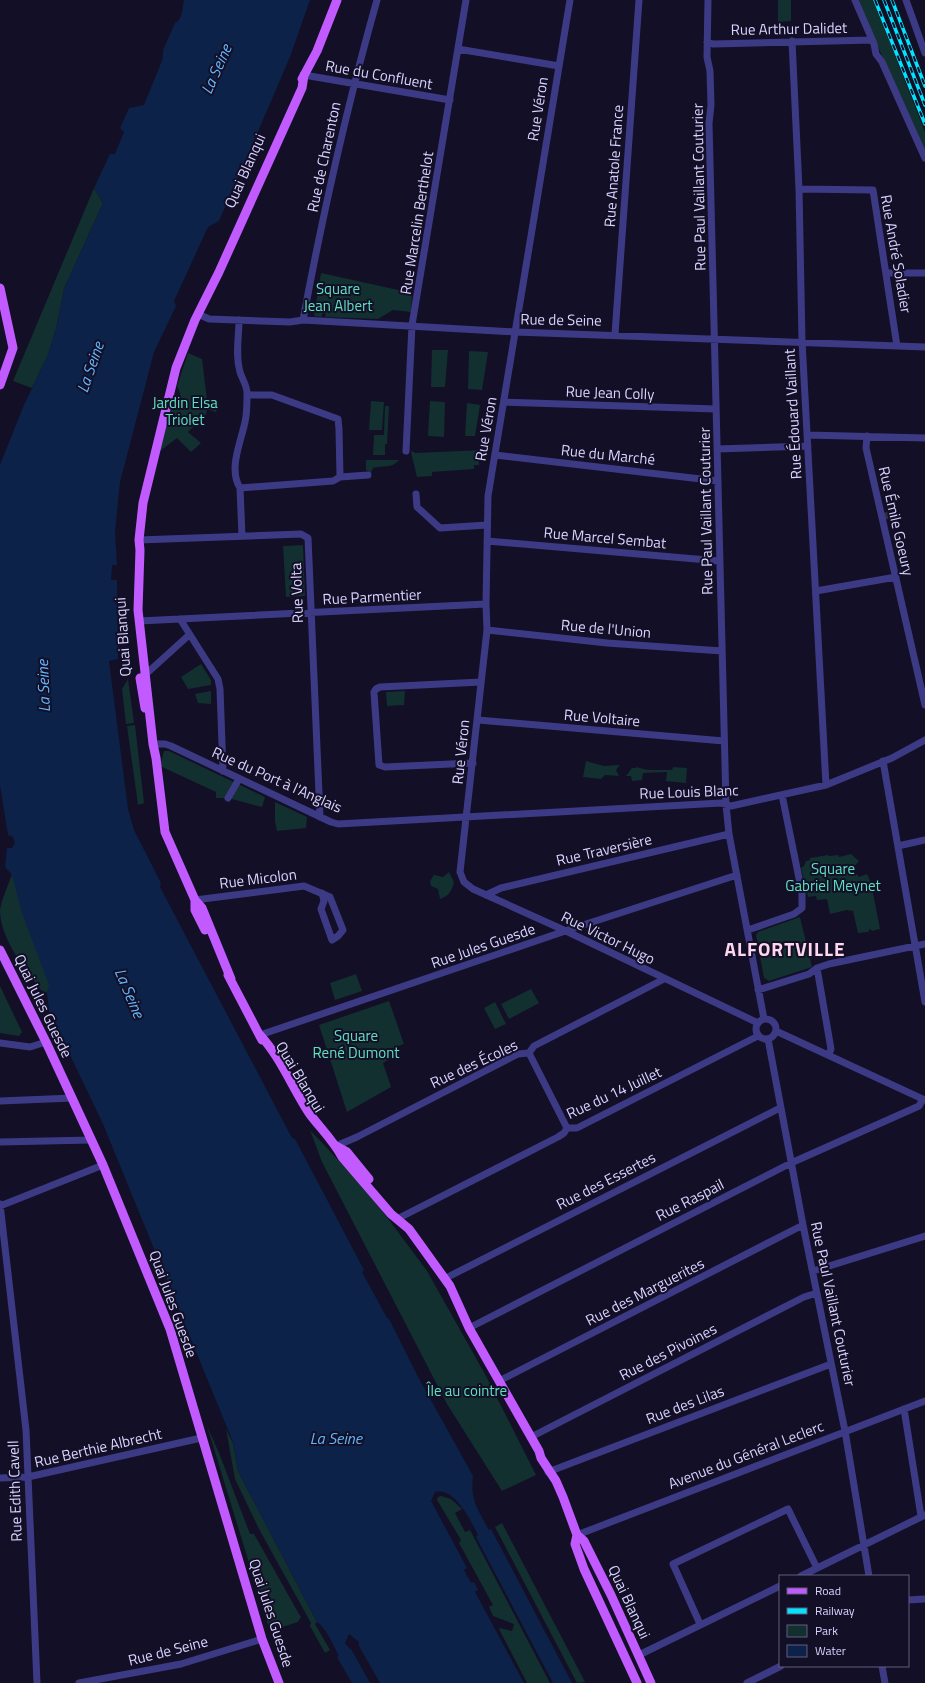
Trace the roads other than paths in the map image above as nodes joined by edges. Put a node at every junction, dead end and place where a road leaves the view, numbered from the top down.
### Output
1 (332, 0) edge
2 (337, 0) edge
3 (377, 0) edge
4 (466, 0) edge
5 (570, 0) edge
6 (640, 0) edge
7 (708, 0) edge
8 (855, 0) edge
9 (906, 0) edge
10 (871, 40) junction
11 (792, 41) junction
12 (707, 42) junction
13 (458, 49) junction
14 (925, 53) edge
15 (313, 56) junction
16 (559, 66) junction
17 (304, 75) junction
18 (353, 85) junction
19 (450, 100) junction
20 (925, 158) edge
21 (799, 189) junction
22 (886, 273) junction
23 (925, 273) edge
24 (0, 288) edge
25 (196, 317) junction
26 (239, 320) junction
27 (303, 320) junction
28 (412, 325) junction
29 (515, 332) junction
30 (615, 334) junction
31 (715, 339) junction
32 (802, 341) junction
33 (897, 346) junction
34 (925, 347) edge
35 (0, 386) edge
36 (248, 395) junction
37 (504, 402) junction
38 (716, 409) junction
39 (808, 435) junction
40 (867, 436) junction
41 (925, 438) edge
42 (808, 446) junction
43 (717, 449) junction
44 (406, 451) dead end
45 (495, 455) junction
46 (368, 475) dead end
47 (340, 477) junction
48 (718, 481) junction
49 (240, 488) junction
50 (416, 494) dead end
51 (487, 525) junction
52 (242, 536) junction
53 (139, 540) junction
54 (487, 541) junction
55 (720, 561) junction
56 (896, 577) junction
57 (816, 591) junction
58 (486, 604) junction
59 (312, 613) junction
60 (180, 619) junction
61 (139, 621) junction
62 (487, 630) junction
63 (189, 634) junction
64 (722, 651) junction
65 (146, 674) junction
66 (481, 682) junction
67 (925, 705) edge
68 (478, 720) junction
69 (152, 733) junction
70 (925, 740) edge
71 (724, 741) junction
72 (153, 744) junction
73 (883, 761) junction
74 (473, 763) junction
75 (223, 771) junction
76 (240, 779) junction
77 (826, 785) junction
78 (782, 795) junction
79 (228, 798) dead end
80 (726, 805) junction
81 (320, 817) junction
82 (466, 817) junction
83 (729, 834) junction
84 (925, 840) edge
85 (898, 846) junction
86 (460, 866) joint
87 (737, 875) junction
88 (322, 893) junction
89 (486, 895) junction
90 (195, 900) junction
91 (748, 930) junction
92 (566, 931) junction
93 (925, 944) edge
94 (915, 946) junction
95 (0, 950) edge
96 (817, 968) junction
97 (664, 978) junction
98 (758, 990) junction
99 (925, 1002) edge
100 (761, 1021) junction
101 (776, 1031) junction
102 (260, 1035) junction
103 (758, 1036) junction
104 (768, 1039) junction
105 (46, 1042) junction
106 (0, 1043) edge
107 (529, 1053) junction
108 (829, 1054) junction
109 (73, 1098) junction
110 (924, 1099) edge
111 (0, 1101) edge
112 (780, 1108) junction
113 (567, 1128) junction
114 (92, 1140) junction
115 (0, 1142) edge
116 (336, 1146) junction
117 (791, 1163) junction
118 (103, 1164) junction
119 (0, 1205) edge
120 (397, 1219) junction
121 (803, 1225) junction
122 (925, 1236) edge
123 (3, 1258) edge
124 (813, 1271) junction
125 (444, 1279) junction
126 (817, 1293) junction
127 (468, 1324) junction
128 (831, 1364) junction
129 (498, 1381) junction
130 (503, 1390) junction
131 (925, 1401) edge
132 (904, 1409) junction
133 (845, 1431) junction
134 (531, 1437) junction
135 (201, 1438) junction
136 (541, 1458) junction
137 (548, 1472) junction
138 (28, 1477) junction
139 (0, 1478) edge
140 (923, 1516) edge
141 (577, 1534) junction
142 (865, 1546) junction
143 (817, 1568) junction
144 (803, 1575) edge
145 (869, 1575) edge
146 (779, 1586) edge
147 (925, 1599) edge
148 (909, 1600) edge
149 (700, 1624) junction
150 (262, 1639) junction
151 (638, 1655) junction
152 (779, 1667) edge
153 (882, 1667) edge
154 (37, 1683) edge
155 (79, 1683) edge
156 (279, 1683) edge
157 (637, 1683) edge
158 (651, 1683) edge
159 (747, 1683) edge
160 (885, 1683) edge

1 - 15 main road, Quai Blanqui
2 - 15 main road, Quai Blanqui
3 - 18 street, Rue de Charenton
4 - 13 street, Rue Marcelin Berthelot
5 - 16 street, Rue Véron
6 - 30 street, Rue Anatole France
7 - 12 street, Rue Paul Vaillant Couturier
8 - 10 street
9 - 14 street
10 - 11 street, Rue Arthur Dalidet
10 - 20 street
11 - 12 street, Rue Arthur Dalidet
11 - 21 street, Rue Édouard Vaillant
12 - 31 street, Rue Paul Vaillant Couturier
13 - 16 street
13 - 19 street, Rue Marcelin Berthelot
15 - 17 main road, Quai Blanqui
16 - 29 street, Rue Véron
17 - 18 street, Rue du Confluent
17 - 25 main road, Quai Blanqui
18 - 19 street, Rue du Confluent
18 - 27 street, Rue de Charenton
19 - 28 street, Rue Marcelin Berthelot
21 - 22 street, Rue André Soladier
21 - 32 street, Rue Édouard Vaillant
22 - 23 street
22 - 33 street, Rue André Soladier
24 - 35 main road
25 - 26 street, Rue de Seine
25 - 53 main road, Quai Blanqui
26 - 27 street, Rue de Seine
26 - 36 street
27 - 28 street, Rue de Seine
28 - 29 street, Rue de Seine
28 - 44 street, Rue Marcelin Berthelot
29 - 30 street, Rue de Seine
29 - 37 street, Rue Véron
30 - 31 street, Rue de Seine
31 - 32 street, Rue de Seine
31 - 38 street, Rue Paul Vaillant Couturier
32 - 33 street, Rue de Seine
32 - 39 street, Rue Édouard Vaillant
33 - 34 street, Rue de Seine
36 - 47 street
36 - 49 street
37 - 38 street, Rue Jean Colly
37 - 45 street, Rue Véron
38 - 43 street, Rue Paul Vaillant Couturier
39 - 40 street
39 - 42 street, Rue Édouard Vaillant
40 - 41 street
40 - 56 street, Rue Émile Goeury
42 - 43 street
42 - 57 street, Rue Édouard Vaillant
43 - 48 street, Rue Paul Vaillant Couturier
45 - 48 street, Rue du Marché
45 - 51 street, Rue Véron
46 - 47 street
47 - 49 street
48 - 55 street, Rue Paul Vaillant Couturier
49 - 52 street
50 - 51 street
51 - 54 street, Rue Véron
52 - 53 street, Rue Volta
52 - 59 street, Rue Volta
53 - 61 main road, Quai Blanqui
53 - 69 main road, Quai Blanqui
54 - 55 street, Rue Marcel Sembat
54 - 58 street, Rue Véron
55 - 64 street, Rue Paul Vaillant Couturier
56 - 57 street
56 - 67 street, Rue Émile Goeury
57 - 77 street, Rue Édouard Vaillant
58 - 59 street, Rue Parmentier
58 - 62 street, Rue Véron
59 - 60 street, Rue Parmentier
59 - 81 street, Rue Volta
60 - 61 street, Rue Parmentier
60 - 63 street
61 - 65 main road, Quai Blanqui
62 - 64 street, Rue de l'Union
62 - 66 street, Rue Véron
63 - 65 street
63 - 75 street
64 - 71 street, Rue Paul Vaillant Couturier
65 - 69 main road, Quai Blanqui
66 - 68 street, Rue Véron
66 - 74 street
68 - 71 street, Rue Voltaire
68 - 74 street, Rue Véron
69 - 72 main road, Quai Blanqui
70 - 73 street, Rue Louis Blanc
71 - 80 street, Rue Paul Vaillant Couturier
72 - 75 street, Rue du Port à l'Anglais
72 - 90 main road, Quai Blanqui
73 - 77 street, Rue Louis Blanc
73 - 85 street
74 - 82 street, Rue Véron
75 - 76 street, Rue du Port à l'Anglais
76 - 79 street
76 - 81 street, Rue du Port à l'Anglais
77 - 78 street, Rue Louis Blanc
78 - 80 street, Rue Louis Blanc
78 - 91 street
80 - 82 street, Rue Louis Blanc
80 - 83 street, Rue Paul Vaillant Couturier
81 - 82 street, Rue du Port à l'Anglais
82 - 86 street, Rue Véron
83 - 87 street, Rue Paul Vaillant Couturier
83 - 89 street, Rue Traversière
84 - 85 street
85 - 94 street
86 - 89 street, Rue Victor Hugo
87 - 91 street, Rue Paul Vaillant Couturier
87 - 92 street, Rue Jules Guesde
88 - 88 street
88 - 90 street, Rue Micolon
89 - 92 street, Rue Victor Hugo
90 - 102 main road, Quai Blanqui
91 - 98 street, Rue Paul Vaillant Couturier
92 - 97 street, Rue Victor Hugo
92 - 102 street, Rue Jules Guesde
93 - 94 street
94 - 96 street
94 - 99 street
95 - 105 main road, Quai Jules Guesde
96 - 98 street
96 - 108 street
97 - 100 street, Rue Victor Hugo
97 - 107 street, Rue des Écoles
98 - 100 street, Rue Paul Vaillant Couturier
100 - 101 street
100 - 103 street
101 - 104 street
101 - 108 street
102 - 116 main road, Quai Blanqui
103 - 104 street
103 - 113 street, Rue du 14 Juillet
104 - 112 street, Rue Paul Vaillant Couturier
105 - 106 street
105 - 109 main road, Quai Jules Guesde
107 - 113 street
107 - 116 street, Rue des Écoles
108 - 110 street
109 - 111 street
109 - 114 main road, Quai Jules Guesde
110 - 117 street, Rue Raspail
112 - 117 street, Rue Paul Vaillant Couturier
112 - 125 street, Rue des Essertes
113 - 120 street, Rue du 14 Juillet
114 - 115 street
114 - 118 main road, Quai Jules Guesde
116 - 120 main road, Quai Blanqui
117 - 121 street, Rue Paul Vaillant Couturier
117 - 127 street, Rue Raspail
118 - 119 street
118 - 135 main road, Quai Jules Guesde
119 - 123 street, Rue Edith Cavell
120 - 125 main road, Quai Blanqui
121 - 124 street, Rue Paul Vaillant Couturier
121 - 129 street, Rue des Marguerites
122 - 124 street
123 - 138 street, Rue Edith Cavell
124 - 126 street, Rue Paul Vaillant Couturier
125 - 127 main road, Quai Blanqui
126 - 128 street, Rue Paul Vaillant Couturier
126 - 134 street, Rue des Pivoines
127 - 129 main road, Quai Blanqui
128 - 133 street, Rue Paul Vaillant Couturier
128 - 137 street, Rue des Lilas
129 - 130 main road, Quai Blanqui
130 - 134 main road, Quai Blanqui
130 - 136 main road, Quai Blanqui
131 - 132 street, Avenue du Général Leclerc
132 - 133 street, Avenue du Général Leclerc
132 - 140 street
133 - 141 street, Avenue du Général Leclerc
133 - 142 street, Rue Paul Vaillant Couturier
134 - 136 main road, Quai Blanqui
135 - 138 street, Rue Berthie Albrecht
135 - 150 main road, Quai Jules Guesde
136 - 137 main road, Quai Blanqui
137 - 141 main road, Quai Blanqui
138 - 139 street, Rue Berthie Albrecht
138 - 154 street, Rue Edith Cavell
140 - 142 street
141 - 151 main road, Quai Blanqui
141 - 157 main road, Quai Blanqui
142 - 143 street
142 - 145 street, Rue Paul Vaillant Couturier
143 - 144 street
143 - 149 street
146 - 149 street
147 - 148 street
149 - 151 street
150 - 155 street, Rue de Seine
150 - 156 main road, Quai Jules Guesde
151 - 158 main road, Quai Blanqui
152 - 159 street
153 - 160 street

